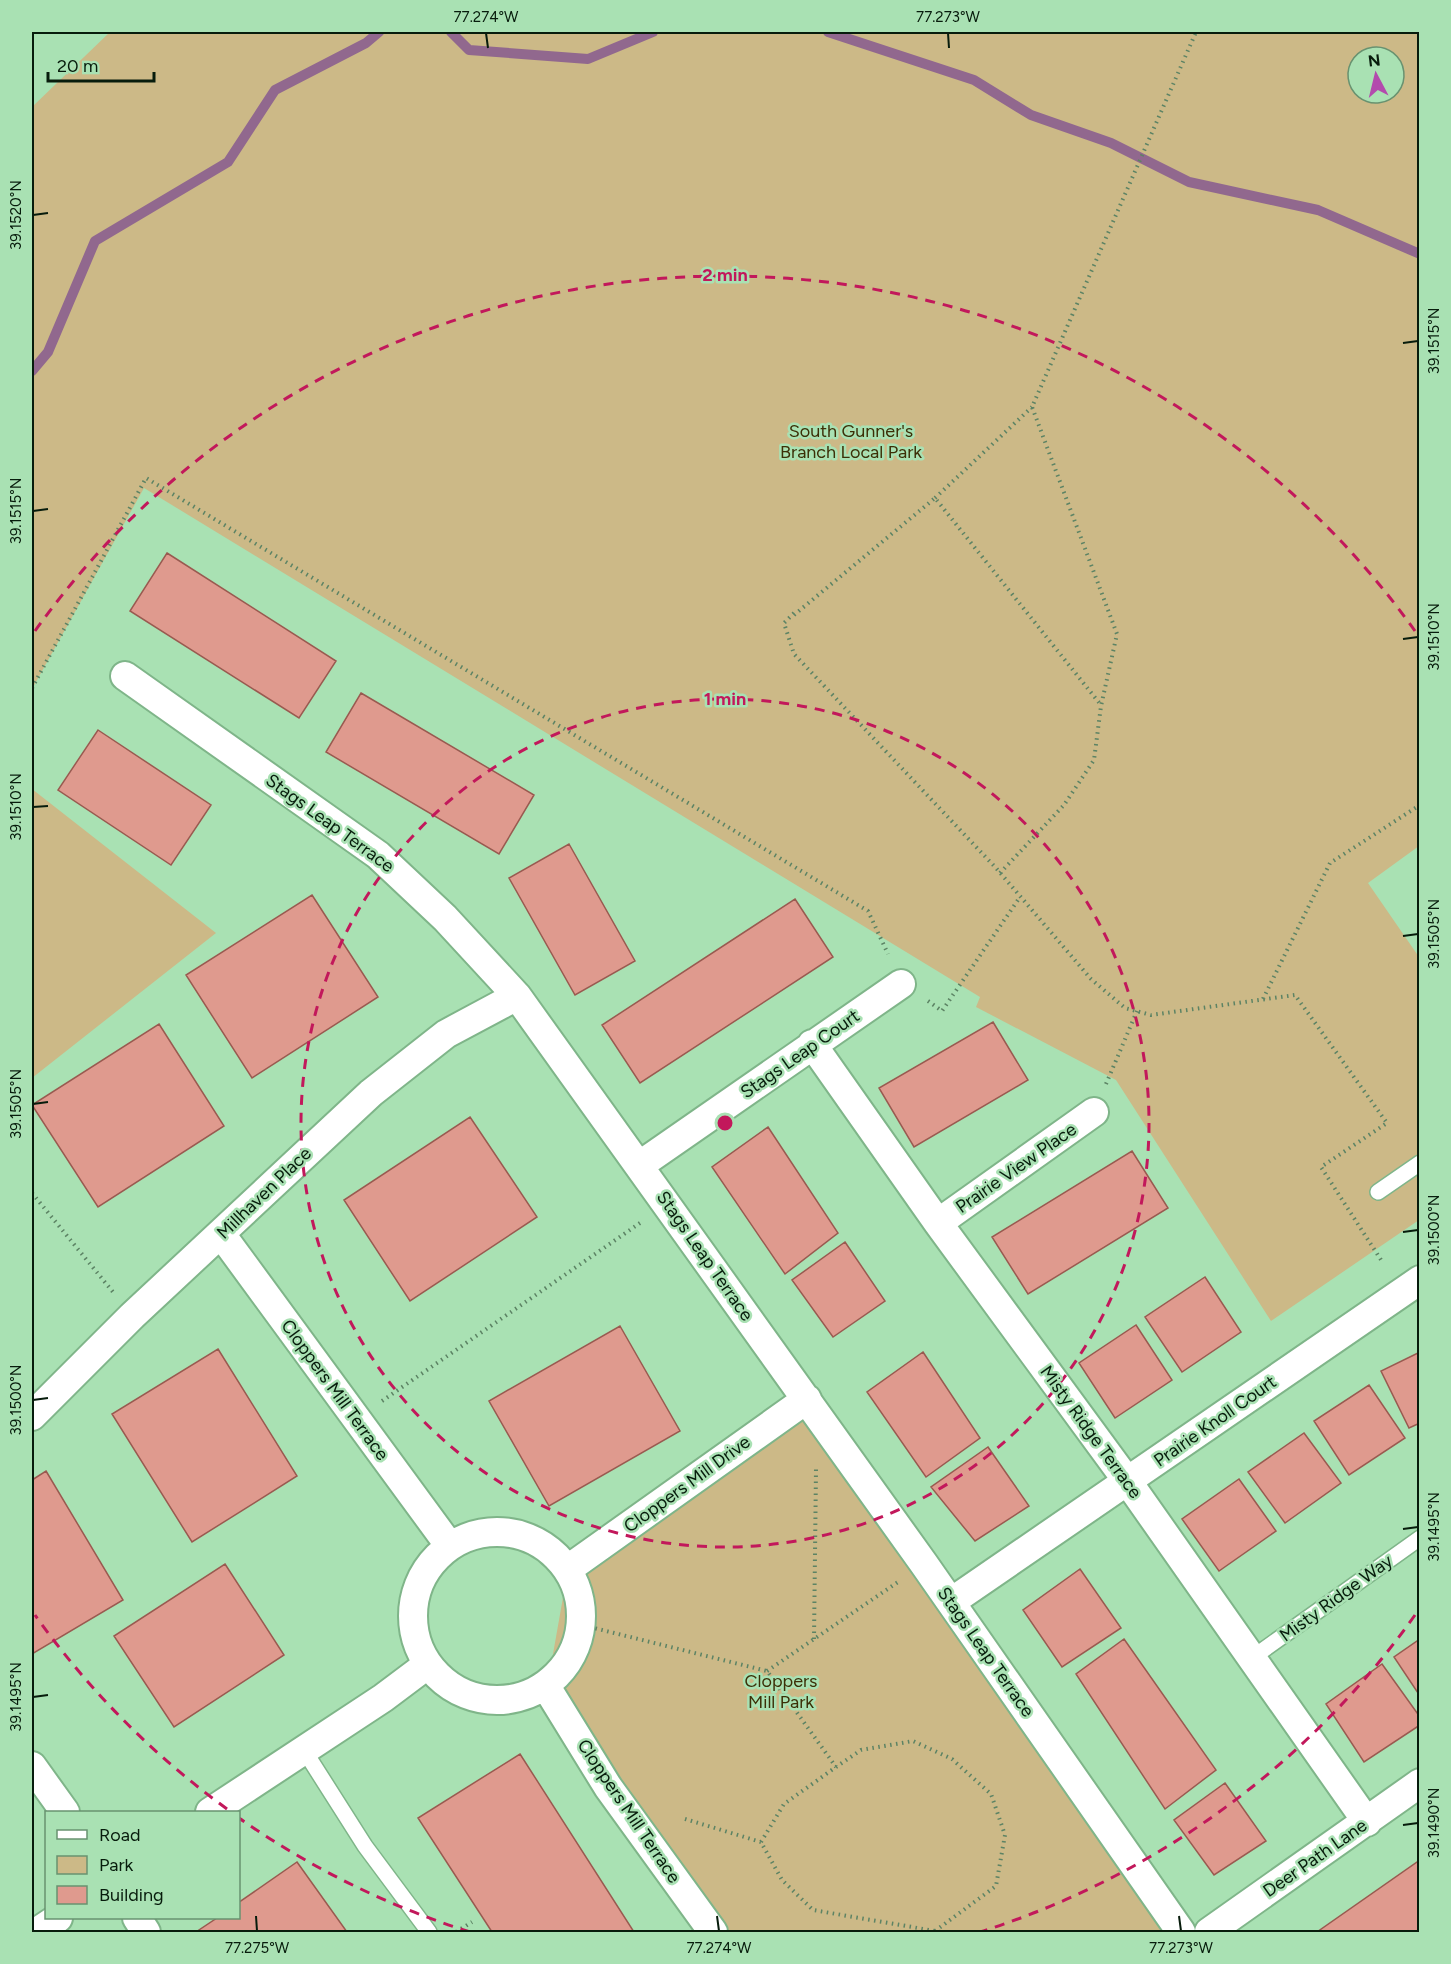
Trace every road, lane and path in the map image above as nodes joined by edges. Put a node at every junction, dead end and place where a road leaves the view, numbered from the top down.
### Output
1 (1196, 32) edge
2 (1032, 407) junction
3 (935, 498) junction
4 (794, 613) dead end
5 (784, 623) junction
6 (125, 676) dead end
7 (32, 688) edge
8 (1101, 706) junction
9 (1419, 805) edge
10 (1000, 873) junction
11 (1020, 897) junction
12 (901, 984) joint
13 (517, 996) junction
14 (1263, 1000) junction
15 (942, 1011) dead end
16 (1137, 1011) junction
17 (812, 1044) junction
18 (1094, 1112) joint
19 (1419, 1163) edge
20 (640, 1165) junction
21 (1377, 1192) dead end
22 (32, 1193) edge
23 (668, 1204) junction
24 (938, 1223) junction
25 (221, 1234) junction
26 (1383, 1263) dead end
27 (1419, 1280) edge
28 (132, 1316) junction
29 (811, 1406) junction
30 (32, 1416) edge
31 (356, 1419) junction
32 (1128, 1482) junction
33 (1419, 1538) edge
34 (449, 1545) junction
35 (924, 1564) junction
36 (568, 1569) junction
37 (951, 1602) junction
38 (578, 1624) junction
39 (814, 1639) junction
40 (1252, 1658) junction
41 (427, 1665) junction
42 (768, 1671) junction
43 (547, 1688) junction
44 (304, 1750) junction
45 (32, 1766) edge
46 (836, 1767) junction
47 (1419, 1784) edge
48 (64, 1811) edge
49 (212, 1811) edge
50 (685, 1820) dead end
51 (1367, 1822) junction
52 (761, 1842) junction
53 (55, 1919) edge
54 (138, 1919) edge
55 (472, 1922) dead end
56 (935, 1931) edge
57 (38, 1932) edge
58 (146, 1932) edge
59 (429, 1932) edge
60 (456, 1932) edge
61 (713, 1932) edge
62 (940, 1932) edge
63 (1181, 1932) edge
64 (1209, 1932) edge

1 - 2 path
2 - 3 path
2 - 8 path
3 - 5 path
3 - 8 path
4 - 5 path
5 - 10 path
6 - 13 street, Stags Leap Terrace
7 - 12 path
8 - 10 path
9 - 14 path
10 - 11 path
11 - 15 path
11 - 16 path
12 - 17 street, Stags Leap Court
13 - 20 street, Stags Leap Terrace
13 - 25 street, Millhaven Place
14 - 16 path
14 - 26 path
16 - 18 path
17 - 20 street, Stags Leap Court
17 - 24 street, Misty Ridge Terrace
18 - 24 street, Prairie View Place
19 - 21 lane
20 - 23 street, Stags Leap Terrace
22 - 28 path
23 - 29 street, Stags Leap Terrace
23 - 31 path
24 - 32 street, Misty Ridge Terrace
25 - 28 street, Millhaven Place
25 - 31 street, Cloppers Mill Terrace
27 - 32 street, Prairie Knoll Court
28 - 30 street, Millhaven Place
29 - 35 street, Stags Leap Terrace
29 - 36 street, Cloppers Mill Drive
29 - 39 path
31 - 34 street, Cloppers Mill Terrace
32 - 37 street, Prairie Knoll Court
32 - 40 street, Misty Ridge Terrace
33 - 40 lane, Misty Ridge Way
34 - 36 street
34 - 41 street
35 - 37 street, Stags Leap Terrace
35 - 39 path
36 - 38 street
37 - 63 street, Stags Leap Terrace
38 - 42 path
38 - 43 street
39 - 42 path
40 - 51 street, Misty Ridge Terrace
41 - 43 street
41 - 44 street
42 - 46 path
43 - 61 street, Cloppers Mill Terrace
44 - 49 street
44 - 59 lane
45 - 48 street
46 - 52 path
46 - 56 path
47 - 51 street, Deer Path Lane
50 - 52 path
51 - 64 street, Deer Path Lane
52 - 56 path
53 - 57 street
54 - 58 street
55 - 60 path
56 - 62 path

